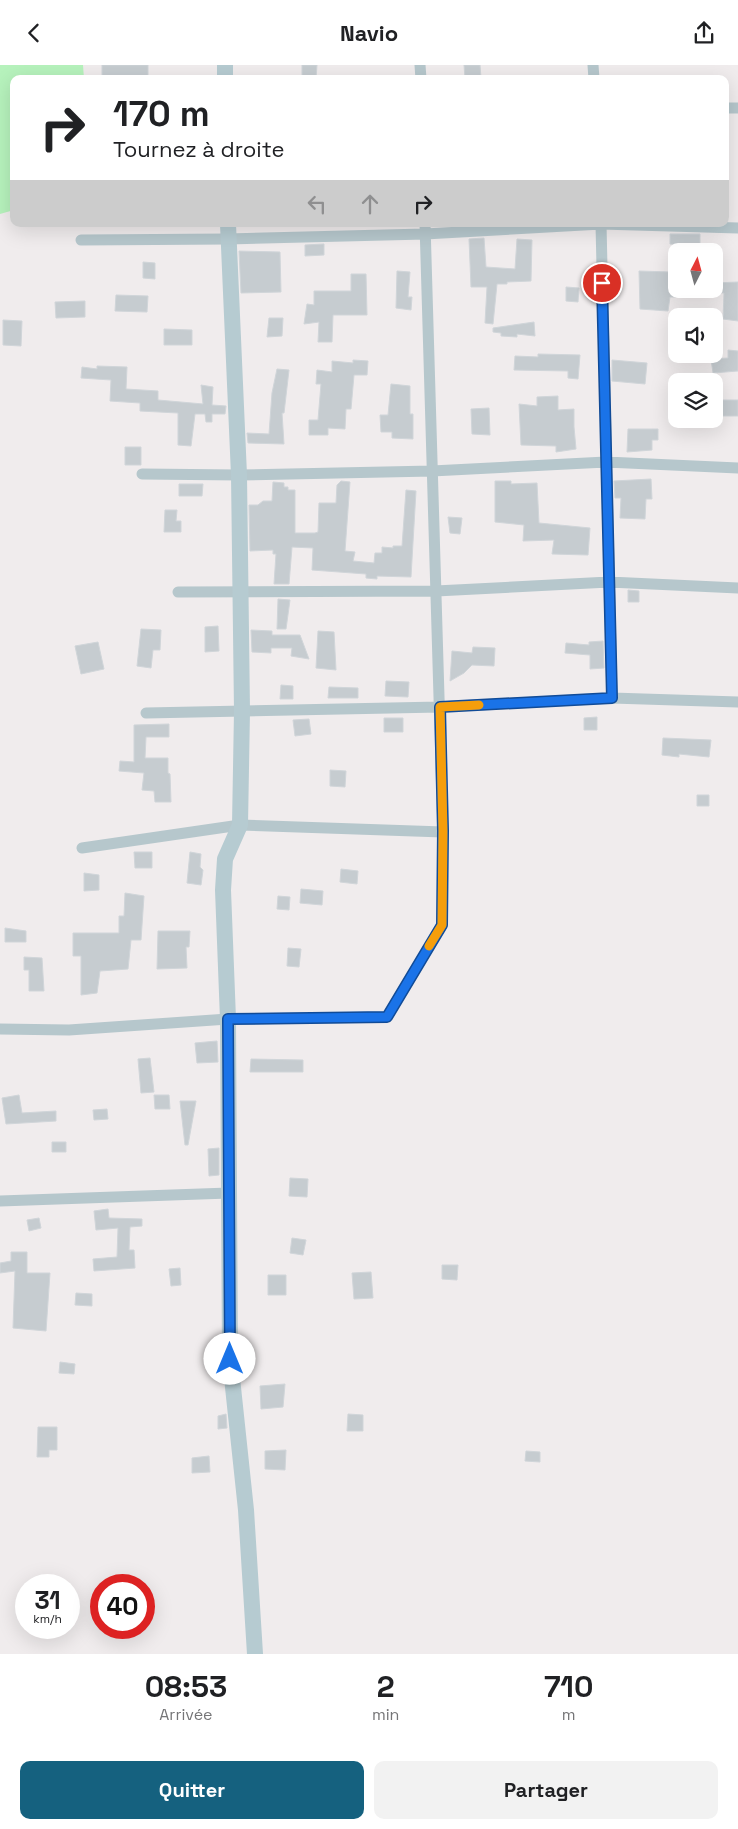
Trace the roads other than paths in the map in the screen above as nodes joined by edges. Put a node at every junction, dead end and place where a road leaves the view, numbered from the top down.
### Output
1 (495, 227) edge
2 (601, 227) edge
3 (704, 227) edge
4 (738, 228) edge
5 (425, 229) edge
6 (228, 231) edge
7 (81, 240) dead end
8 (606, 462) junction
9 (738, 468) edge
10 (432, 471) junction
11 (142, 474) dead end
12 (239, 475) junction
13 (609, 582) junction
14 (738, 589) edge
15 (436, 591) junction
16 (178, 593) dead end
17 (242, 593) junction
18 (612, 698) junction
19 (738, 702) edge
20 (440, 707) junction
21 (242, 711) junction
22 (146, 713) dead end
23 (240, 825) junction
24 (443, 831) junction
25 (82, 848) dead end
26 (228, 1019) junction
27 (0, 1029) edge
28 (229, 1193) junction
29 (0, 1201) edge
30 (255, 1654) edge

1 - 5 street
2 - 8 street
3 - 4 street
5 - 6 street
5 - 10 street
6 - 7 street
6 - 12 street
8 - 9 street
8 - 10 street
8 - 13 street
10 - 12 street
10 - 15 street
11 - 12 street
12 - 17 street
13 - 14 street
13 - 15 street
13 - 18 street
15 - 17 street
15 - 20 street
16 - 17 street
17 - 21 street
18 - 19 street
18 - 20 street
20 - 21 street
20 - 24 street
21 - 22 street
21 - 23 street
23 - 24 street
23 - 25 street
23 - 26 street
24 - 26 street
26 - 27 street
26 - 28 street
28 - 29 street
28 - 30 street

